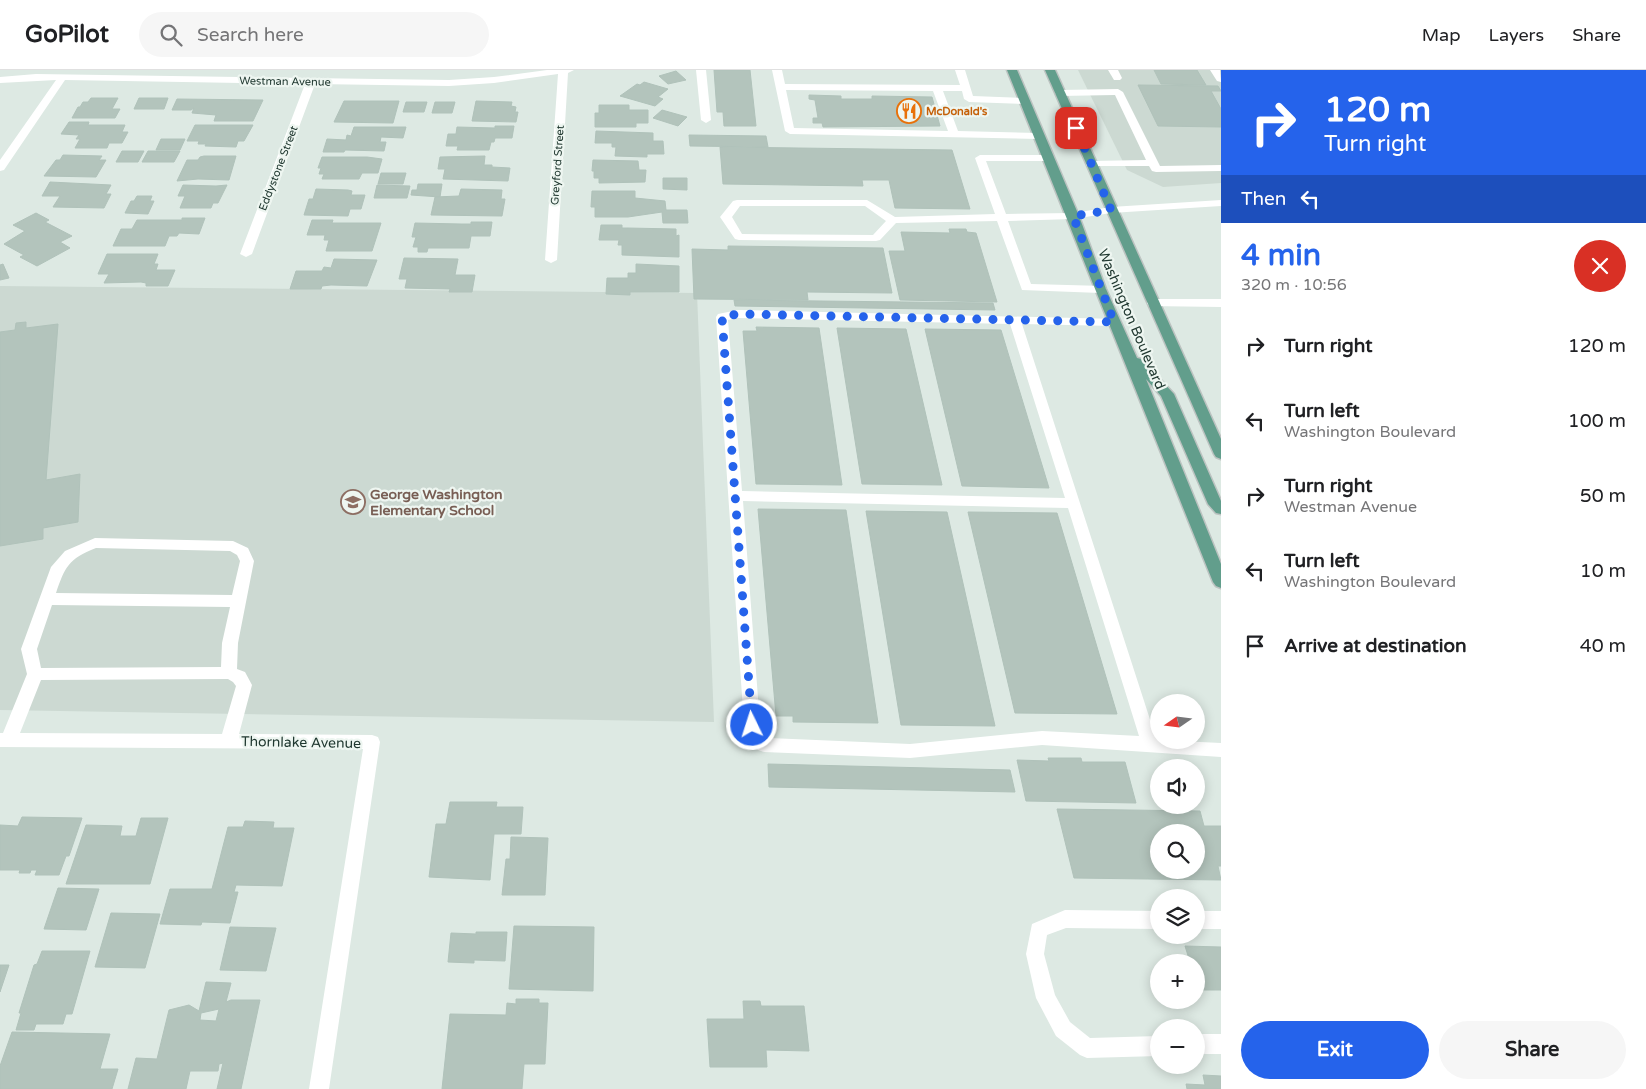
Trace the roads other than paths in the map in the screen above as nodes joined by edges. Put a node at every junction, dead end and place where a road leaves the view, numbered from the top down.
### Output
1 (701, 70) edge
2 (777, 70) edge
3 (960, 70) edge
4 (1012, 70) edge
5 (1050, 70) edge
6 (1215, 70) edge
7 (566, 71) edge
8 (62, 78) junction
9 (1220, 79) edge
10 (0, 80) edge
11 (311, 82) junction
12 (781, 87) junction
13 (937, 88) junction
14 (966, 88) junction
15 (1060, 93) junction
16 (1024, 101) junction
17 (706, 120) dead end
18 (954, 134) junction
19 (1038, 136) junction
20 (1047, 158) junction
21 (1153, 163) junction
22 (1091, 164) junction
23 (0, 168) edge
24 (1221, 168) edge
25 (1221, 203) edge
26 (1111, 210) junction
27 (1073, 216) junction
28 (1002, 219) junction
29 (893, 220) junction
30 (246, 254) dead end
31 (551, 260) dead end
32 (1100, 289) junction
33 (1153, 303) junction
34 (1221, 303) edge
35 (1015, 320) junction
36 (1114, 322) junction
37 (1130, 356) junction
38 (1221, 454) edge
39 (735, 496) junction
40 (1074, 503) junction
41 (1221, 509) edge
42 (1221, 582) edge
43 (47, 599) junction
44 (239, 601) junction
45 (229, 673) junction
46 (35, 674) junction
47 (5, 740) edge
48 (229, 741) junction
49 (1150, 744) joint
50 (1205, 749) edge
51 (1221, 750) edge
52 (1150, 920) edge
53 (1205, 920) edge
54 (1221, 920) edge
55 (1205, 1044) edge
56 (1221, 1044) edge
57 (1150, 1046) edge
58 (319, 1089) edge

1 - 17 street
2 - 12 street
3 - 14 street
4 - 16 main road, Washington Boulevard
5 - 15 main road, Washington Boulevard
6 - 9 street
7 - 11 street, Westman Avenue
7 - 31 street, Greyford Street
8 - 10 street, Westman Avenue
8 - 11 street, Westman Avenue
8 - 23 street
11 - 30 street, Eddystone Street
12 - 13 street
12 - 18 street
13 - 14 street
13 - 18 street
14 - 16 street
15 - 21 street
15 - 22 main road, Washington Boulevard
16 - 19 main road, Washington Boulevard
18 - 19 street
19 - 20 main road, Washington Boulevard
20 - 27 main road, Washington Boulevard
20 - 28 street
21 - 22 street
21 - 24 street
22 - 26 main road, Washington Boulevard
25 - 26 street
26 - 27 street
26 - 33 main road, Washington Boulevard
27 - 28 street
27 - 32 main road, Washington Boulevard
28 - 29 street
28 - 32 street
29 - 29 street
32 - 36 main road, Washington Boulevard
33 - 34 street
33 - 38 main road, Washington Boulevard
35 - 36 street
35 - 39 street
35 - 40 street
36 - 37 main road, Washington Boulevard
37 - 41 main road
37 - 42 main road, Washington Boulevard
39 - 40 street
39 - 49 street
40 - 49 street
43 - 44 street
43 - 44 street
43 - 46 street
44 - 45 street
45 - 46 street
45 - 48 street
46 - 47 street
47 - 48 street, Thornlake Avenue
48 - 58 street, Thornlake Avenue
50 - 51 street
52 - 57 street
53 - 54 street
55 - 56 street

